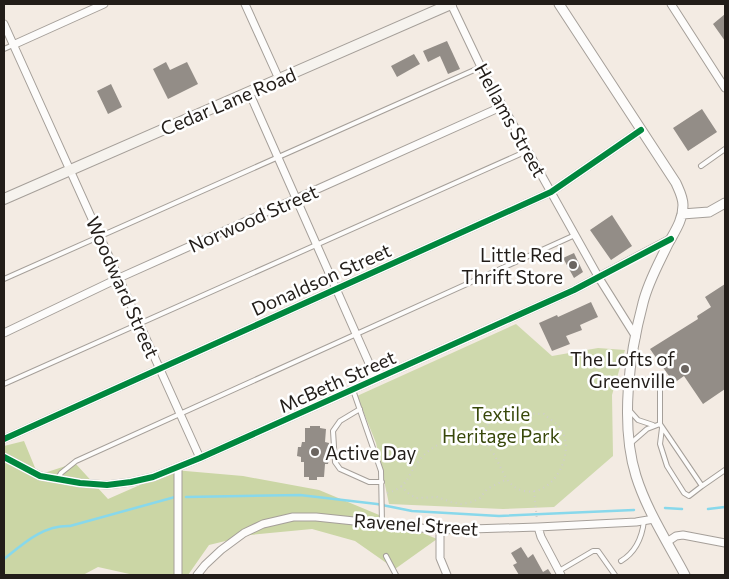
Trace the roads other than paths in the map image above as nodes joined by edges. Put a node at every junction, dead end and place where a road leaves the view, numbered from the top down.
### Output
1 (104, 4) edge
2 (245, 4) edge
3 (451, 4) edge
4 (558, 4) edge
5 (671, 4) edge
6 (4, 24) edge
7 (13, 45) junction
8 (4, 49) edge
9 (481, 67) junction
10 (279, 79) junction
11 (725, 88) edge
12 (249, 92) junction
13 (503, 106) junction
14 (641, 130) junction
15 (725, 149) edge
16 (528, 150) junction
17 (278, 157) junction
18 (701, 166) dead end
19 (70, 170) junction
20 (551, 192) junction
21 (4, 198) edge
22 (296, 198) junction
23 (725, 202) edge
24 (682, 214) junction
25 (575, 235) junction
26 (100, 236) junction
27 (671, 239) junction
28 (316, 244) junction
29 (4, 278) edge
30 (119, 278) junction
31 (599, 278) junction
32 (336, 288) junction
33 (139, 322) junction
34 (4, 333) edge
35 (356, 334) junction
36 (636, 337) junction
37 (159, 368) junction
38 (660, 378) dead end
39 (376, 379) junction
40 (4, 384) edge
41 (353, 390) junction
42 (628, 408) junction
43 (360, 409) junction
44 (180, 413) junction
45 (653, 425) junction
46 (661, 426) junction
47 (4, 438) edge
48 (629, 446) junction
49 (4, 457) edge
50 (200, 458) junction
51 (178, 468) junction
52 (725, 470) edge
53 (57, 480) junction
54 (382, 482) junction
55 (702, 486) junction
56 (654, 519) junction
57 (644, 521) junction
58 (382, 524) junction
59 (538, 527) junction
60 (440, 530) junction
61 (667, 542) junction
62 (725, 543) edge
63 (386, 556) dead end
64 (620, 561) dead end
65 (560, 573) edge
66 (178, 575) edge
67 (197, 575) edge
68 (396, 575) edge
69 (447, 575) edge
70 (614, 575) edge
71 (685, 575) edge

1 - 7 street
2 - 10 street
3 - 9 street, Hellams Street
3 - 10 main road, Cedar Lane Road
4 - 14 street
5 - 11 street
6 - 7 street, Woodward Street
7 - 8 lane
7 - 19 street, Woodward Street
9 - 13 street, Hellams Street
9 - 17 lane
10 - 12 main road, Cedar Lane Road
12 - 17 street
12 - 19 main road, Cedar Lane Road
13 - 16 street, Hellams Street
13 - 22 street, Norwood Street
14 - 20 street, Donaldson Street
14 - 24 street
15 - 18 lane
16 - 20 street, Hellams Street
16 - 28 lane
17 - 22 street
17 - 26 lane
19 - 21 main road, Cedar Lane Road
19 - 26 street, Woodward Street
20 - 25 street, Hellams Street
20 - 32 street, Donaldson Street
22 - 28 street
22 - 30 street, Norwood Street
23 - 24 street
24 - 27 street
25 - 31 street, Hellams Street
25 - 35 lane
26 - 29 lane
26 - 30 street, Woodward Street
27 - 31 street, McBeth Street
27 - 36 street
28 - 32 street
28 - 33 lane
30 - 33 street, Woodward Street
30 - 34 street, Norwood Street
31 - 36 street, Hellams Street
31 - 39 street, McBeth Street
32 - 35 street
32 - 37 street, Donaldson Street
33 - 37 street, Woodward Street
33 - 40 lane
35 - 39 street
35 - 44 lane
36 - 42 street
37 - 44 street, Woodward Street
37 - 47 street, Donaldson Street
38 - 46 lane
39 - 41 street, McBeth Street
41 - 43 lane
41 - 50 street, McBeth Street
42 - 45 lane
42 - 48 street
43 - 54 lane
43 - 54 lane
44 - 50 street, Woodward Street
44 - 53 lane
45 - 46 lane
45 - 48 lane
46 - 55 lane
46 - 55 lane
48 - 56 street
49 - 53 street, McBeth Street
50 - 51 street, McBeth Street
51 - 53 street, McBeth Street
51 - 66 street
52 - 55 lane
54 - 58 lane
56 - 57 street, Ravenel Street
56 - 61 street
57 - 59 street, Ravenel Street
57 - 64 lane
58 - 60 street, Ravenel Street
58 - 67 street, Ravenel Street
59 - 60 street, Ravenel Street
59 - 65 street
60 - 69 street
61 - 62 street
61 - 71 street
63 - 68 lane
65 - 70 lane

